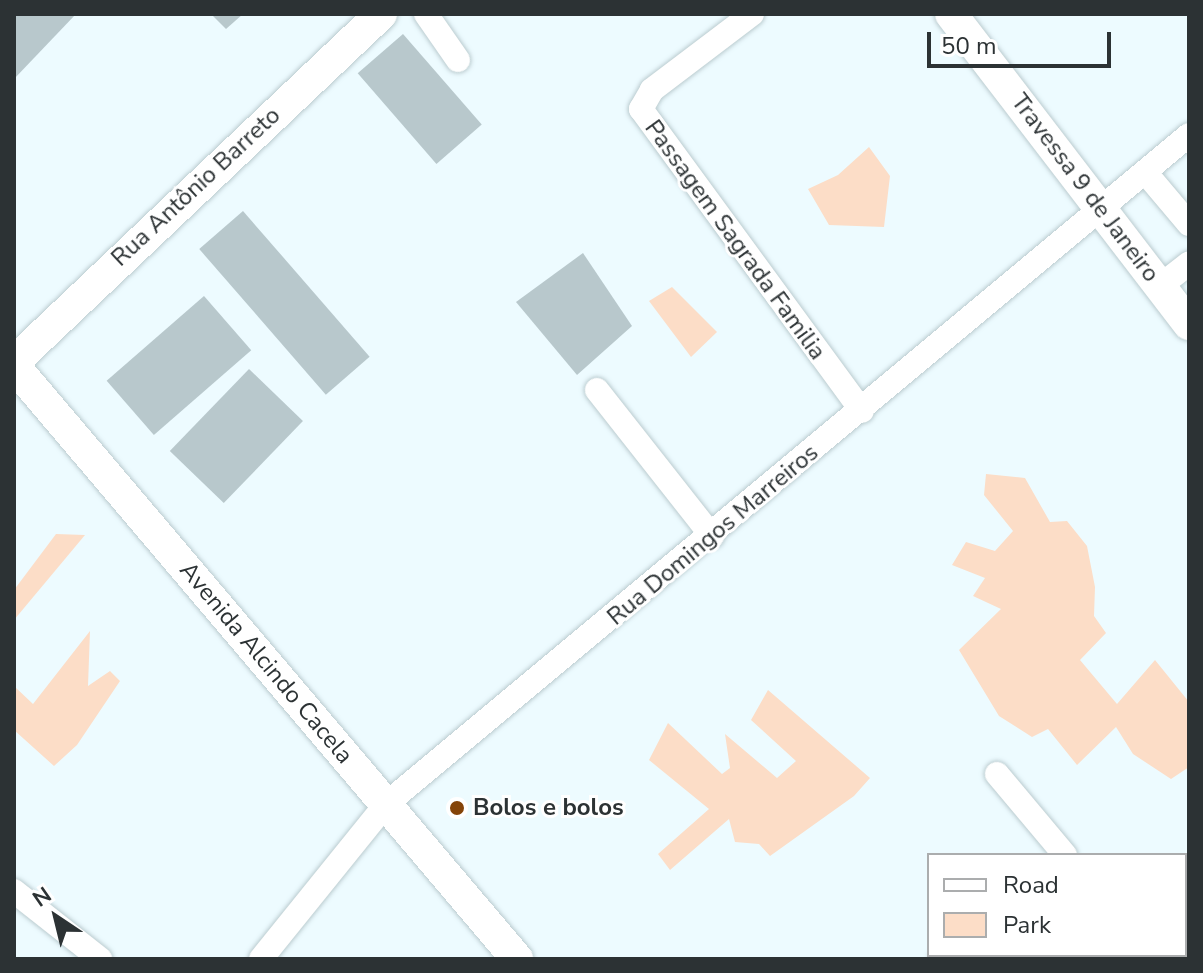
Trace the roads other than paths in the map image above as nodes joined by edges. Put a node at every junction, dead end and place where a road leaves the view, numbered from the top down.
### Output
1 (381, 14) edge
2 (426, 14) edge
3 (752, 14) edge
4 (951, 14) edge
5 (458, 60) dead end
6 (1189, 135) edge
7 (1145, 172) junction
8 (1101, 209) junction
9 (1189, 224) edge
10 (1189, 263) edge
11 (1160, 286) junction
12 (1189, 324) edge
13 (14, 364) edge
14 (597, 390) dead end
15 (862, 411) junction
16 (712, 536) junction
17 (997, 774) dead end
18 (386, 804) junction
19 (1063, 853) edge
20 (14, 891) edge
21 (100, 959) edge
22 (261, 959) edge
23 (517, 959) edge

1 - 13 main road, Rua Antônio Barreto
2 - 5 street
3 - 15 street, Passagem Sagrada Familia
4 - 8 main road, Travessa 9 de Janeiro
6 - 7 street, Rua Domingos Marreiros
7 - 8 street, Rua Domingos Marreiros
7 - 9 street
8 - 11 main road, Travessa 9 de Janeiro
8 - 15 street, Rua Domingos Marreiros
10 - 11 street
11 - 12 main road, Travessa 9 de Janeiro
13 - 18 main road, Avenida Alcindo Cacela
14 - 16 street
15 - 16 street, Rua Domingos Marreiros
16 - 18 street, Rua Domingos Marreiros
17 - 19 street
18 - 22 street, Rua Domingos Marreiros
18 - 23 main road, Avenida Alcindo Cacela
20 - 21 street

